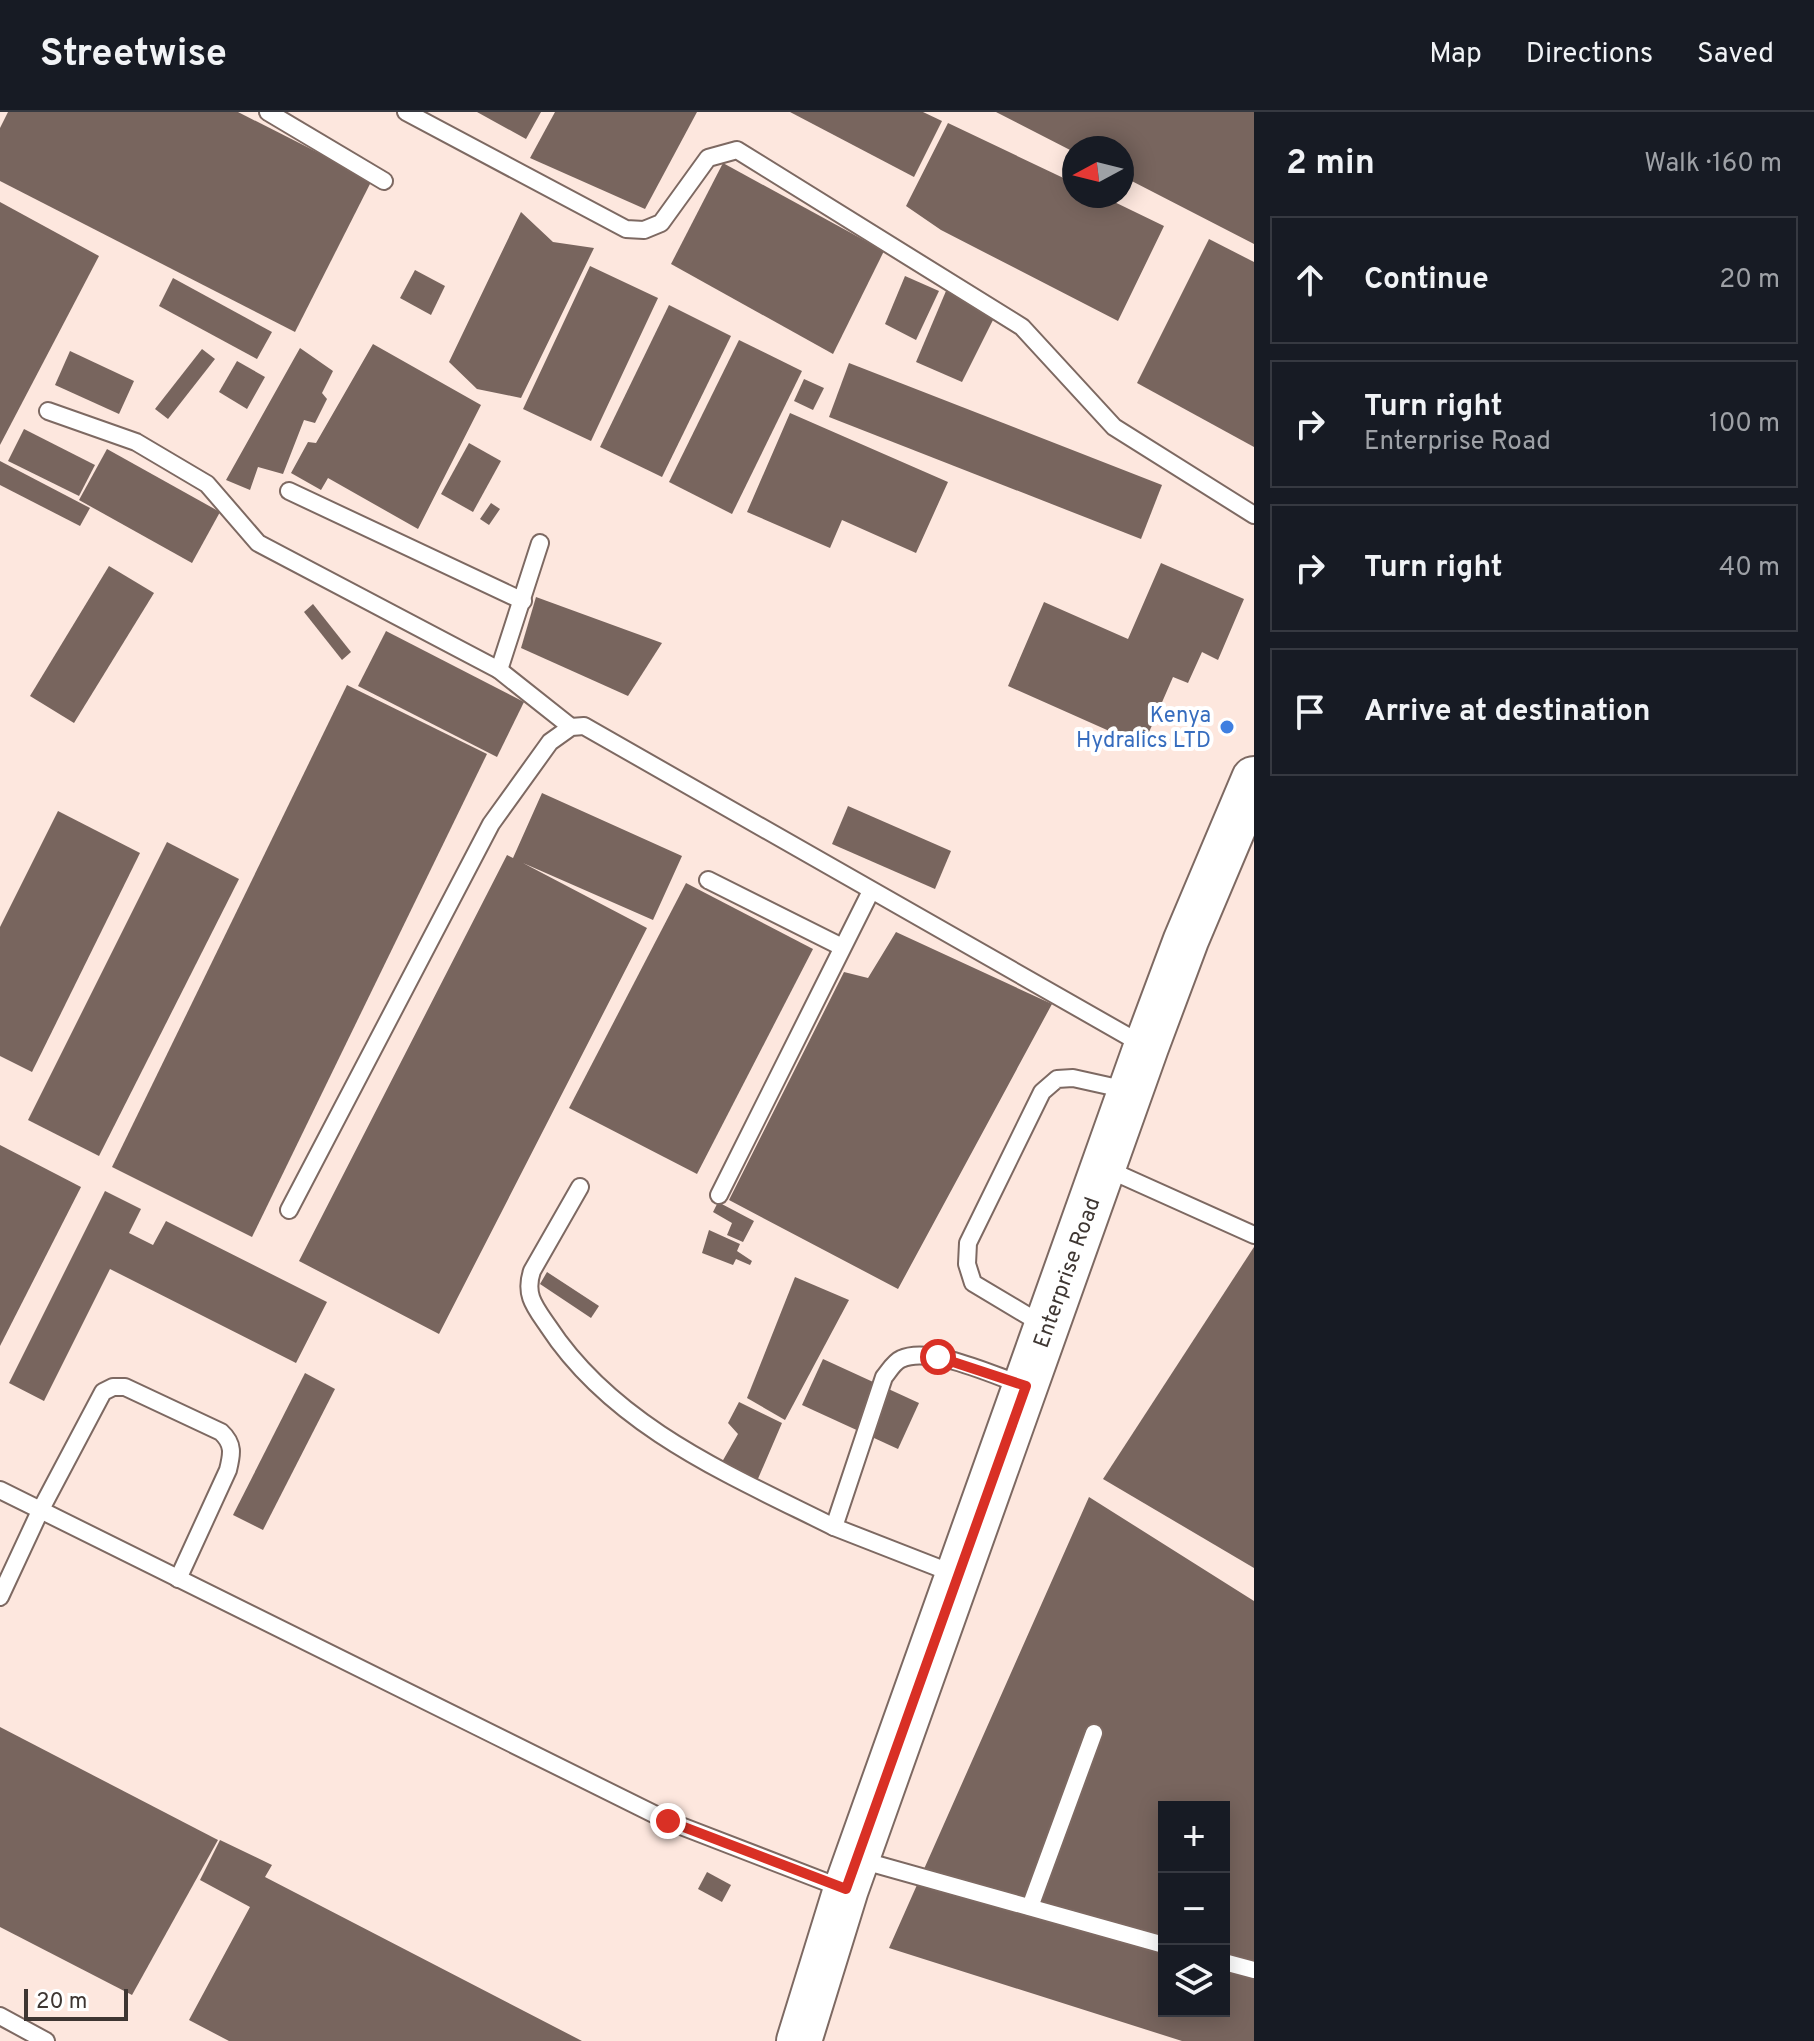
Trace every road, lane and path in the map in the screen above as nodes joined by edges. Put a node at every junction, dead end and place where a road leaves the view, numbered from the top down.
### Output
1 (268, 112) edge
2 (406, 112) edge
3 (384, 181) dead end
4 (48, 411) dead end
5 (289, 491) dead end
6 (1254, 515) edge
7 (540, 543) dead end
8 (523, 601) junction
9 (499, 670) junction
10 (571, 727) junction
11 (1254, 779) edge
12 (708, 880) dead end
13 (871, 891) junction
14 (842, 947) junction
15 (1146, 1047) junction
16 (1131, 1091) junction
17 (1103, 1167) junction
18 (580, 1187) dead end
19 (719, 1195) dead end
20 (289, 1210) dead end
21 (1254, 1235) edge
22 (1047, 1327) junction
23 (1026, 1386) junction
24 (0, 1490) edge
25 (40, 1511) junction
26 (834, 1527) junction
27 (958, 1576) junction
28 (178, 1579) junction
29 (0, 1597) edge
30 (1094, 1733) dead end
31 (851, 1874) junction
32 (1030, 1907) junction
33 (1158, 1943) edge
34 (1230, 1964) edge
35 (1254, 1970) edge
36 (0, 2016) edge
37 (46, 2041) edge
38 (799, 2041) edge

1 - 3 lane
2 - 6 lane
4 - 9 lane
5 - 8 lane
7 - 8 lane
8 - 9 lane
9 - 10 lane
10 - 13 lane
10 - 20 lane
11 - 15 main road, Enterprise Road
12 - 14 lane
13 - 14 lane
13 - 15 lane
14 - 19 lane
15 - 16 main road, Enterprise Road
16 - 17 main road, Enterprise Road
16 - 22 lane
17 - 21 lane
17 - 22 main road, Enterprise Road
18 - 26 lane
22 - 23 main road, Enterprise Road
23 - 26 lane
23 - 27 main road, Enterprise Road
24 - 25 lane
25 - 28 lane
25 - 28 lane
25 - 29 lane
26 - 27 lane
27 - 31 main road, Enterprise Road
28 - 31 lane
30 - 32 lane
31 - 32 lane
31 - 38 main road, Enterprise Road
32 - 33 lane
34 - 35 lane
36 - 37 lane

